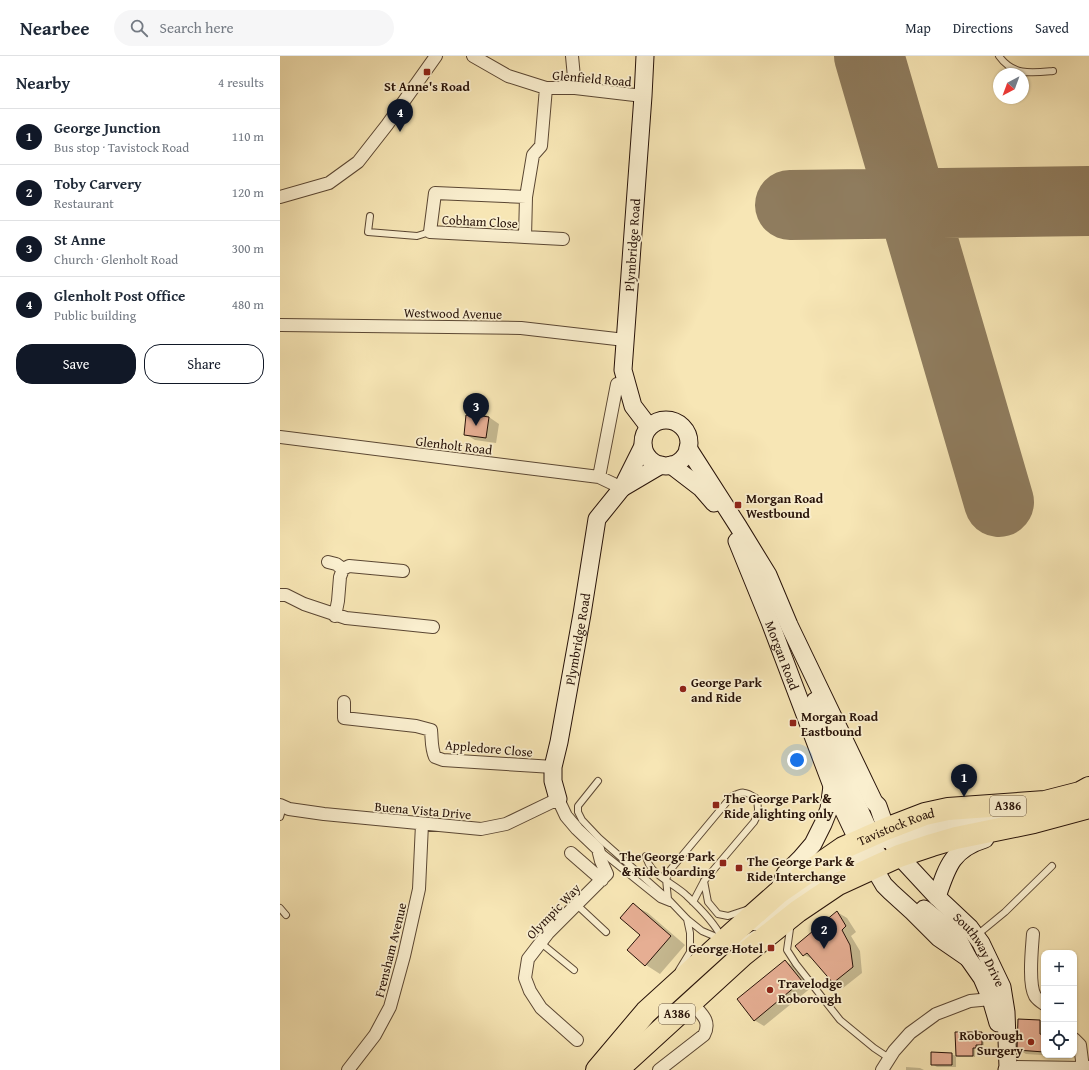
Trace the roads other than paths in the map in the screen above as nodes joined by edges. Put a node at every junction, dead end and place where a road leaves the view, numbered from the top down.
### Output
1 (436, 56) edge
2 (474, 56) edge
3 (572, 56) edge
4 (645, 56) edge
5 (999, 56) edge
6 (1053, 71) dead end
7 (546, 88) junction
8 (574, 88) junction
9 (643, 96) junction
10 (280, 197) edge
11 (526, 197) junction
12 (370, 216) dead end
13 (430, 232) junction
14 (525, 237) junction
15 (563, 239) dead end
16 (280, 325) edge
17 (626, 340) junction
18 (617, 384) dead end
19 (649, 427) junction
20 (280, 437) edge
21 (643, 446) junction
22 (688, 448) junction
23 (666, 465) junction
24 (599, 477) junction
25 (622, 488) junction
26 (328, 562) dead end
27 (343, 569) junction
28 (403, 571) dead end
29 (280, 595) edge
30 (334, 616) junction
31 (433, 627) dead end
32 (344, 702) dead end
33 (553, 767) junction
34 (598, 781) dead end
35 (832, 786) junction
36 (1089, 788) edge
37 (558, 799) junction
38 (1089, 807) edge
39 (281, 810) edge
40 (1034, 822) junction
41 (422, 824) junction
42 (876, 846) junction
43 (598, 849) junction
44 (571, 853) dead end
45 (646, 856) dead end
46 (1052, 866) dead end
47 (666, 879) junction
48 (602, 880) junction
49 (704, 881) junction
50 (772, 898) junction
51 (668, 899) junction
52 (693, 902) junction
53 (942, 902) junction
54 (577, 905) junction
55 (675, 906) junction
56 (280, 908) edge
57 (798, 911) junction
58 (286, 915) dead end
59 (687, 919) junction
60 (606, 932) dead end
61 (1033, 934) dead end
62 (976, 936) junction
63 (727, 940) junction
64 (541, 942) junction
65 (574, 970) dead end
66 (982, 978) junction
67 (679, 998) junction
68 (991, 999) junction
69 (970, 1001) junction
70 (1041, 1001) edge
71 (577, 1040) dead end
72 (1077, 1042) edge
73 (889, 1058) junction
74 (1008, 1068) edge
75 (1086, 1068) edge
76 (348, 1070) edge
77 (597, 1070) edge
78 (617, 1070) edge
79 (659, 1070) edge
80 (882, 1070) edge

1 - 10 street
2 - 7 street, Glenfield Road
3 - 8 street
4 - 9 main road, Plymbridge Road
5 - 6 lane
7 - 8 street, Glenfield Road
7 - 11 street, Cobham Close
8 - 9 street, Glenfield Road
9 - 17 main road, Plymbridge Road
11 - 13 street, Cobham Close
11 - 14 street, Cobham Close
12 - 13 lane
13 - 14 street, Cobham Close
14 - 15 street
16 - 17 street, Westwood Avenue
17 - 19 main road, Plymbridge Road
18 - 24 street
19 - 21 main road, Plymbridge Road
19 - 22 main road
20 - 24 street, Glenholt Road
21 - 23 main road
21 - 25 main road, Plymbridge Road
22 - 23 main road, Plymbridge Road
22 - 42 main road, Morgan Road
23 - 25 main road, Plymbridge Road
23 - 35 main road, Morgan Road
24 - 25 street, Glenholt Road
25 - 33 main road, Plymbridge Road
26 - 27 street
27 - 28 street
27 - 30 street
29 - 30 street
30 - 31 street
32 - 33 street, Appledore Close
33 - 37 main road, Plymbridge Road
34 - 51 lane
35 - 42 main road, Morgan Road
35 - 50 main road
36 - 42 highway, Tavistock Road / A386
37 - 41 street, Buena Vista Drive
37 - 43 street
38 - 40 highway, Tavistock Road / A386
39 - 41 street, Buena Vista Drive
40 - 42 highway, Tavistock Road / A386
40 - 53 main road
41 - 76 street, Frensham Avenue
42 - 50 highway, Tavistock Road / A386
42 - 53 main road, Southway Drive
42 - 57 highway, Tavistock Road / A386
42 - 63 main road
42 - 66 main road, Southway Drive
43 - 48 street
43 - 55 lane
44 - 48 street
45 - 47 lane
46 - 62 lane
47 - 49 lane
47 - 51 lane
47 - 52 lane
48 - 54 street, Olympic Way
49 - 50 lane
49 - 52 lane
50 - 63 highway, Tavistock Road / A386
51 - 55 lane
52 - 63 lane
53 - 62 main road, Southway Drive
53 - 68 street
54 - 60 lane
54 - 64 street, Olympic Way
55 - 59 lane
56 - 58 lane
57 - 63 lane
57 - 67 highway, Tavistock Road / A386
57 - 73 lane
59 - 63 lane
59 - 67 lane
61 - 70 street
62 - 74 main road, Southway Drive
63 - 67 highway, Tavistock Road / A386
64 - 65 lane
64 - 71 street, Olympic Way
66 - 68 main road, Southway Drive
66 - 69 street
67 - 77 highway, Tavistock Road / A386
67 - 78 highway, Tavistock Road / A386
67 - 79 street
68 - 69 street
68 - 74 main road, Southway Drive
69 - 73 street
72 - 75 street
73 - 80 street
74 - 75 street

